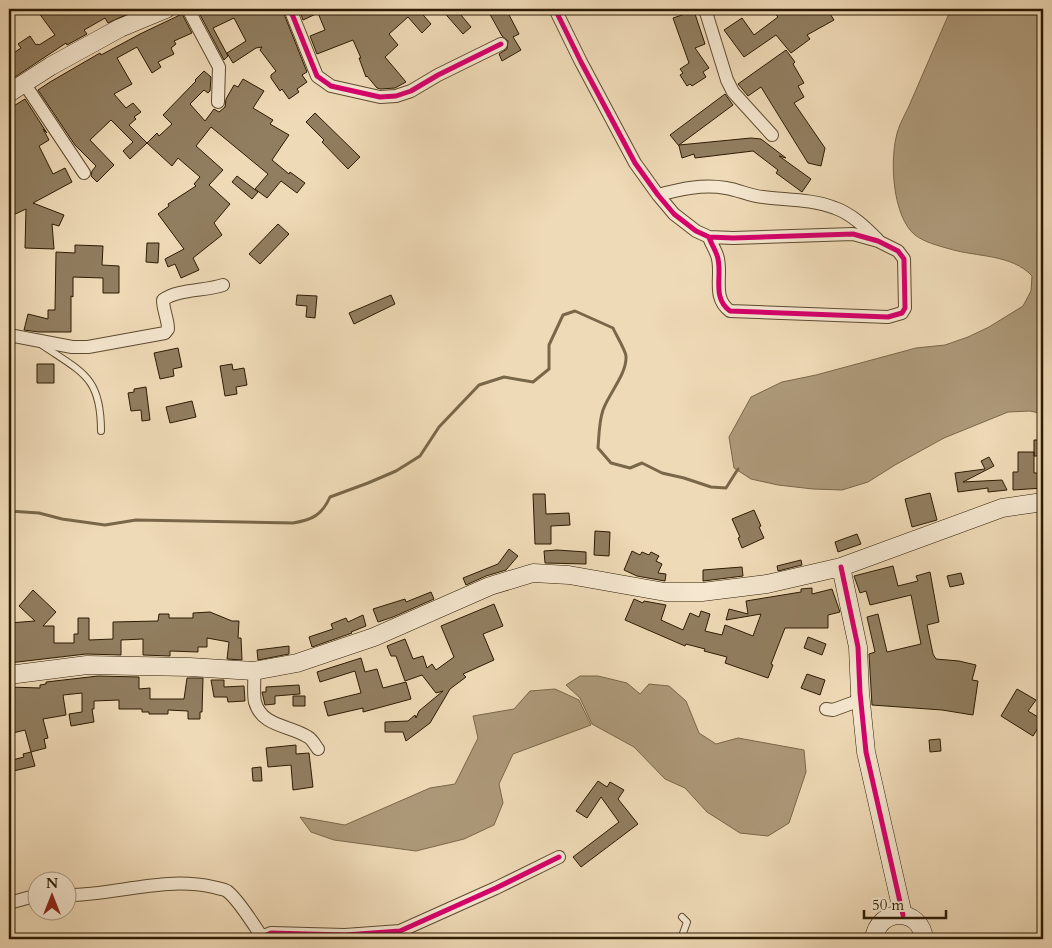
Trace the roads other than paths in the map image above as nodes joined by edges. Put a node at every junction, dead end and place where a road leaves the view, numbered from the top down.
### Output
1 (166, 9) edge
2 (188, 9) edge
3 (290, 9) edge
4 (555, 9) edge
5 (705, 9) edge
6 (501, 44) dead end
7 (24, 83) junction
8 (9, 94) edge
9 (218, 102) dead end
10 (772, 135) dead end
11 (84, 173) dead end
12 (658, 195) junction
13 (709, 237) junction
14 (878, 241) junction
15 (224, 285) dead end
16 (9, 334) edge
17 (37, 341) junction
18 (101, 432) dead end
19 (1043, 502) edge
20 (841, 567) junction
21 (254, 671) junction
22 (9, 675) edge
23 (860, 693) junction
24 (826, 709) dead end
25 (318, 749) dead end
26 (560, 857) dead end
27 (78, 895) edge
28 (28, 897) edge
29 (9, 902) edge
30 (903, 915) junction
31 (682, 917) dead end
32 (262, 938) edge
33 (681, 939) edge
34 (874, 939) edge
35 (924, 939) edge

1 - 7 main road
2 - 9 street
3 - 6 street
4 - 12 street
5 - 10 street
7 - 8 main road
7 - 11 street
12 - 13 street
12 - 14 street
13 - 14 street
13 - 14 street
15 - 17 street
16 - 17 street
17 - 18 lane
19 - 20 main road
20 - 21 main road
20 - 23 main road
21 - 22 main road
21 - 25 street
23 - 24 street
23 - 30 main road
26 - 32 street
27 - 32 street
28 - 29 street
30 - 34 main road
30 - 35 main road
31 - 33 lane

